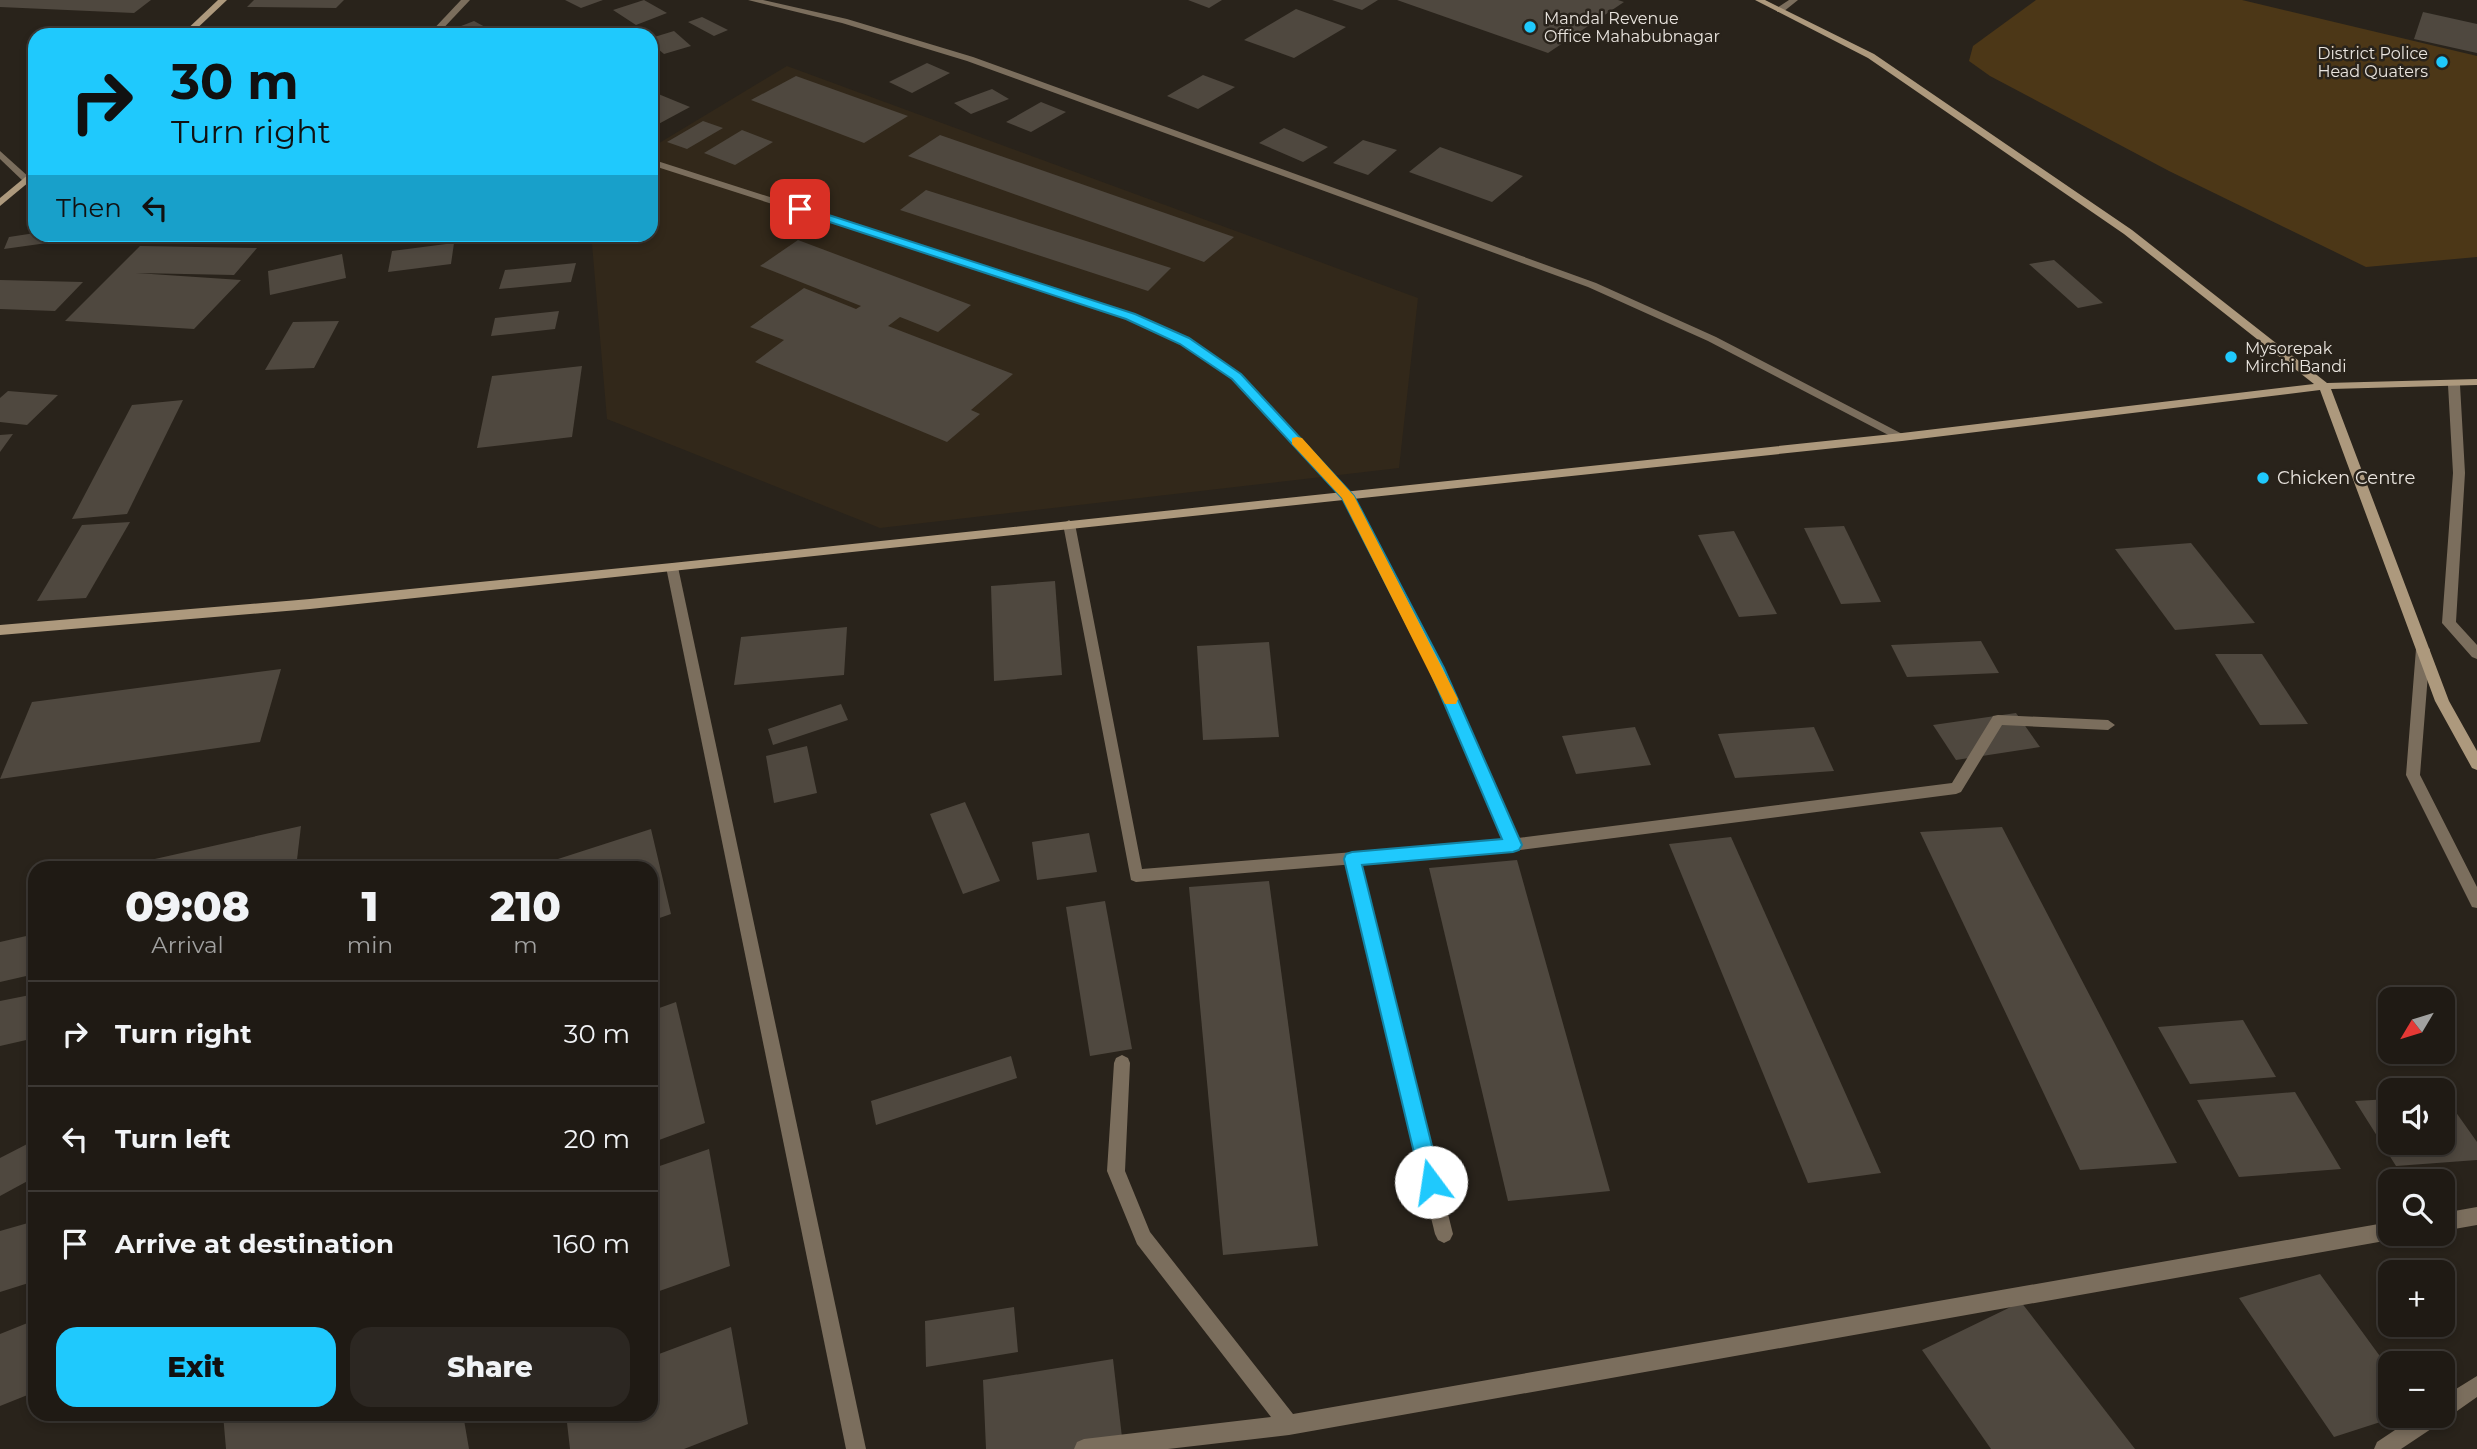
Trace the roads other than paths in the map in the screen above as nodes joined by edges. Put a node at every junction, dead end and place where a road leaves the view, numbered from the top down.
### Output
1 (223, 0) edge
2 (466, 0) edge
3 (752, 0) edge
4 (1759, 0) edge
5 (1794, 0) edge
6 (1780, 10) junction
7 (193, 28) edge
8 (439, 28) edge
9 (0, 153) edge
10 (658, 164) edge
11 (27, 180) joint
12 (0, 203) edge
13 (2477, 382) edge
14 (2454, 385) junction
15 (2324, 386) junction
16 (1902, 438) junction
17 (1348, 496) junction
18 (1069, 524) junction
19 (672, 567) junction
20 (0, 630) edge
21 (2423, 649) junction
22 (2477, 654) edge
23 (2108, 725) dead end
24 (2477, 764) edge
25 (1513, 845) junction
26 (1352, 859) junction
27 (2477, 902) edge
28 (1122, 1063) dead end
29 (2477, 1216) edge
30 (2455, 1220) edge
31 (2378, 1233) edge
32 (1444, 1234) dead end
33 (2477, 1386) edge
34 (2455, 1401) edge
35 (1289, 1425) junction
36 (2416, 1428) edge
37 (856, 1449) edge
38 (1084, 1449) edge
39 (2385, 1449) edge

1 - 7 main road
2 - 8 street
3 - 16 street
4 - 6 main road
5 - 6 street
6 - 15 main road
9 - 11 street
10 - 17 street
11 - 12 main road
13 - 14 main road
14 - 15 main road
14 - 22 street
15 - 16 main road
15 - 21 main road
16 - 17 main road
17 - 18 main road
17 - 25 street
18 - 19 main road
18 - 26 street
19 - 20 main road
19 - 37 street
21 - 24 main road
21 - 27 street
23 - 25 street
25 - 26 street
26 - 32 street
28 - 35 street
29 - 30 street
31 - 35 street
33 - 34 street
35 - 38 street
36 - 39 street

